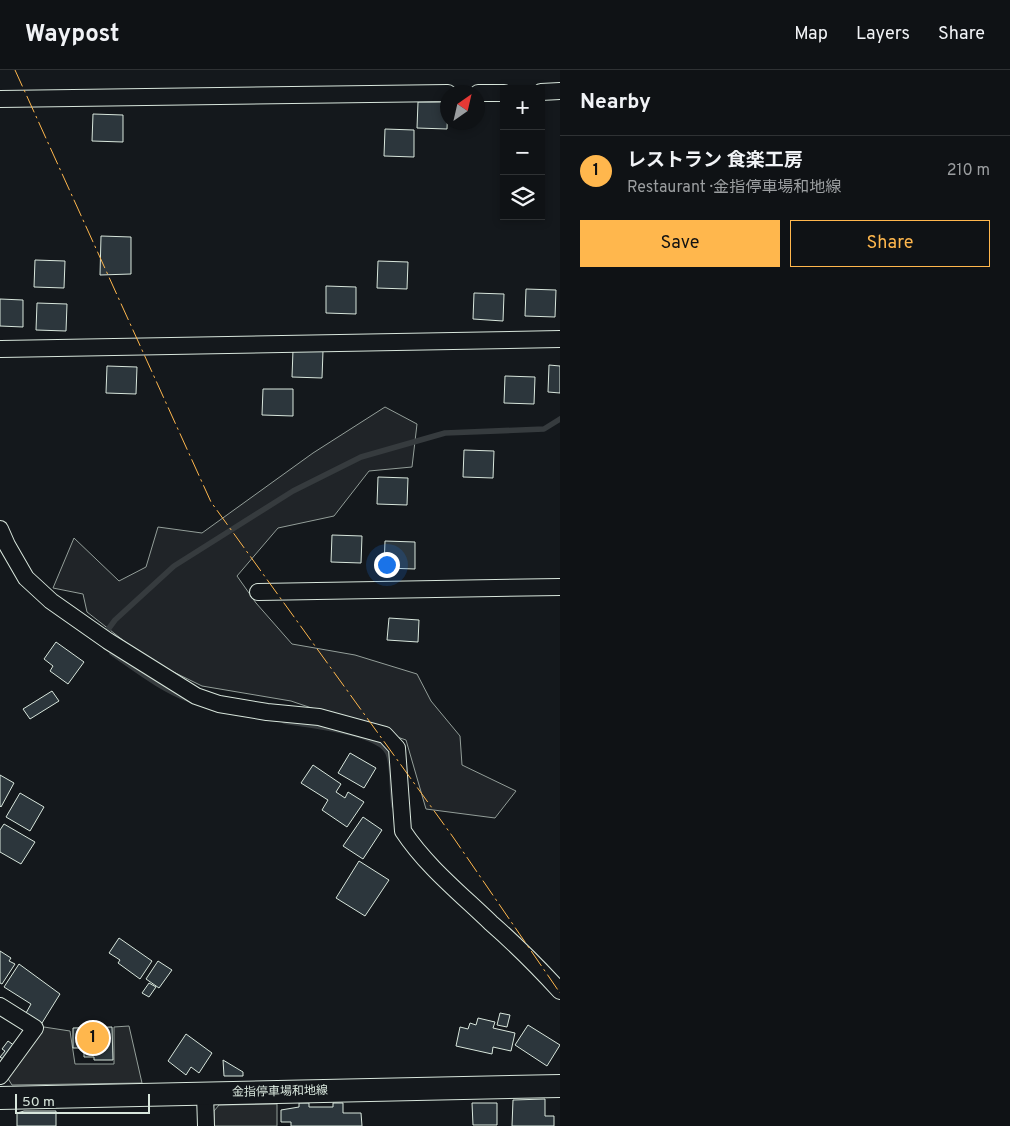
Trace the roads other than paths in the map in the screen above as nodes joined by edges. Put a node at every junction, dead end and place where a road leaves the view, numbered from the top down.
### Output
1 (545, 92) edge
2 (560, 92) edge
3 (485, 93) edge
4 (500, 93) edge
5 (440, 94) edge
6 (0, 99) edge
7 (560, 339) edge
8 (1, 349) dead end
9 (0, 529) edge
10 (560, 586) edge
11 (258, 592) dead end
12 (560, 990) edge
13 (0, 1006) edge
14 (0, 1076) edge
15 (560, 1086) edge
16 (205, 1094) junction
17 (0, 1098) edge
18 (206, 1126) edge

1 - 2 street
3 - 4 street
5 - 6 street
7 - 8 street
9 - 12 street
10 - 11 street
13 - 14 street
15 - 16 main road, 金指停車場和地線
16 - 17 main road, 金指停車場和地線
16 - 18 street

